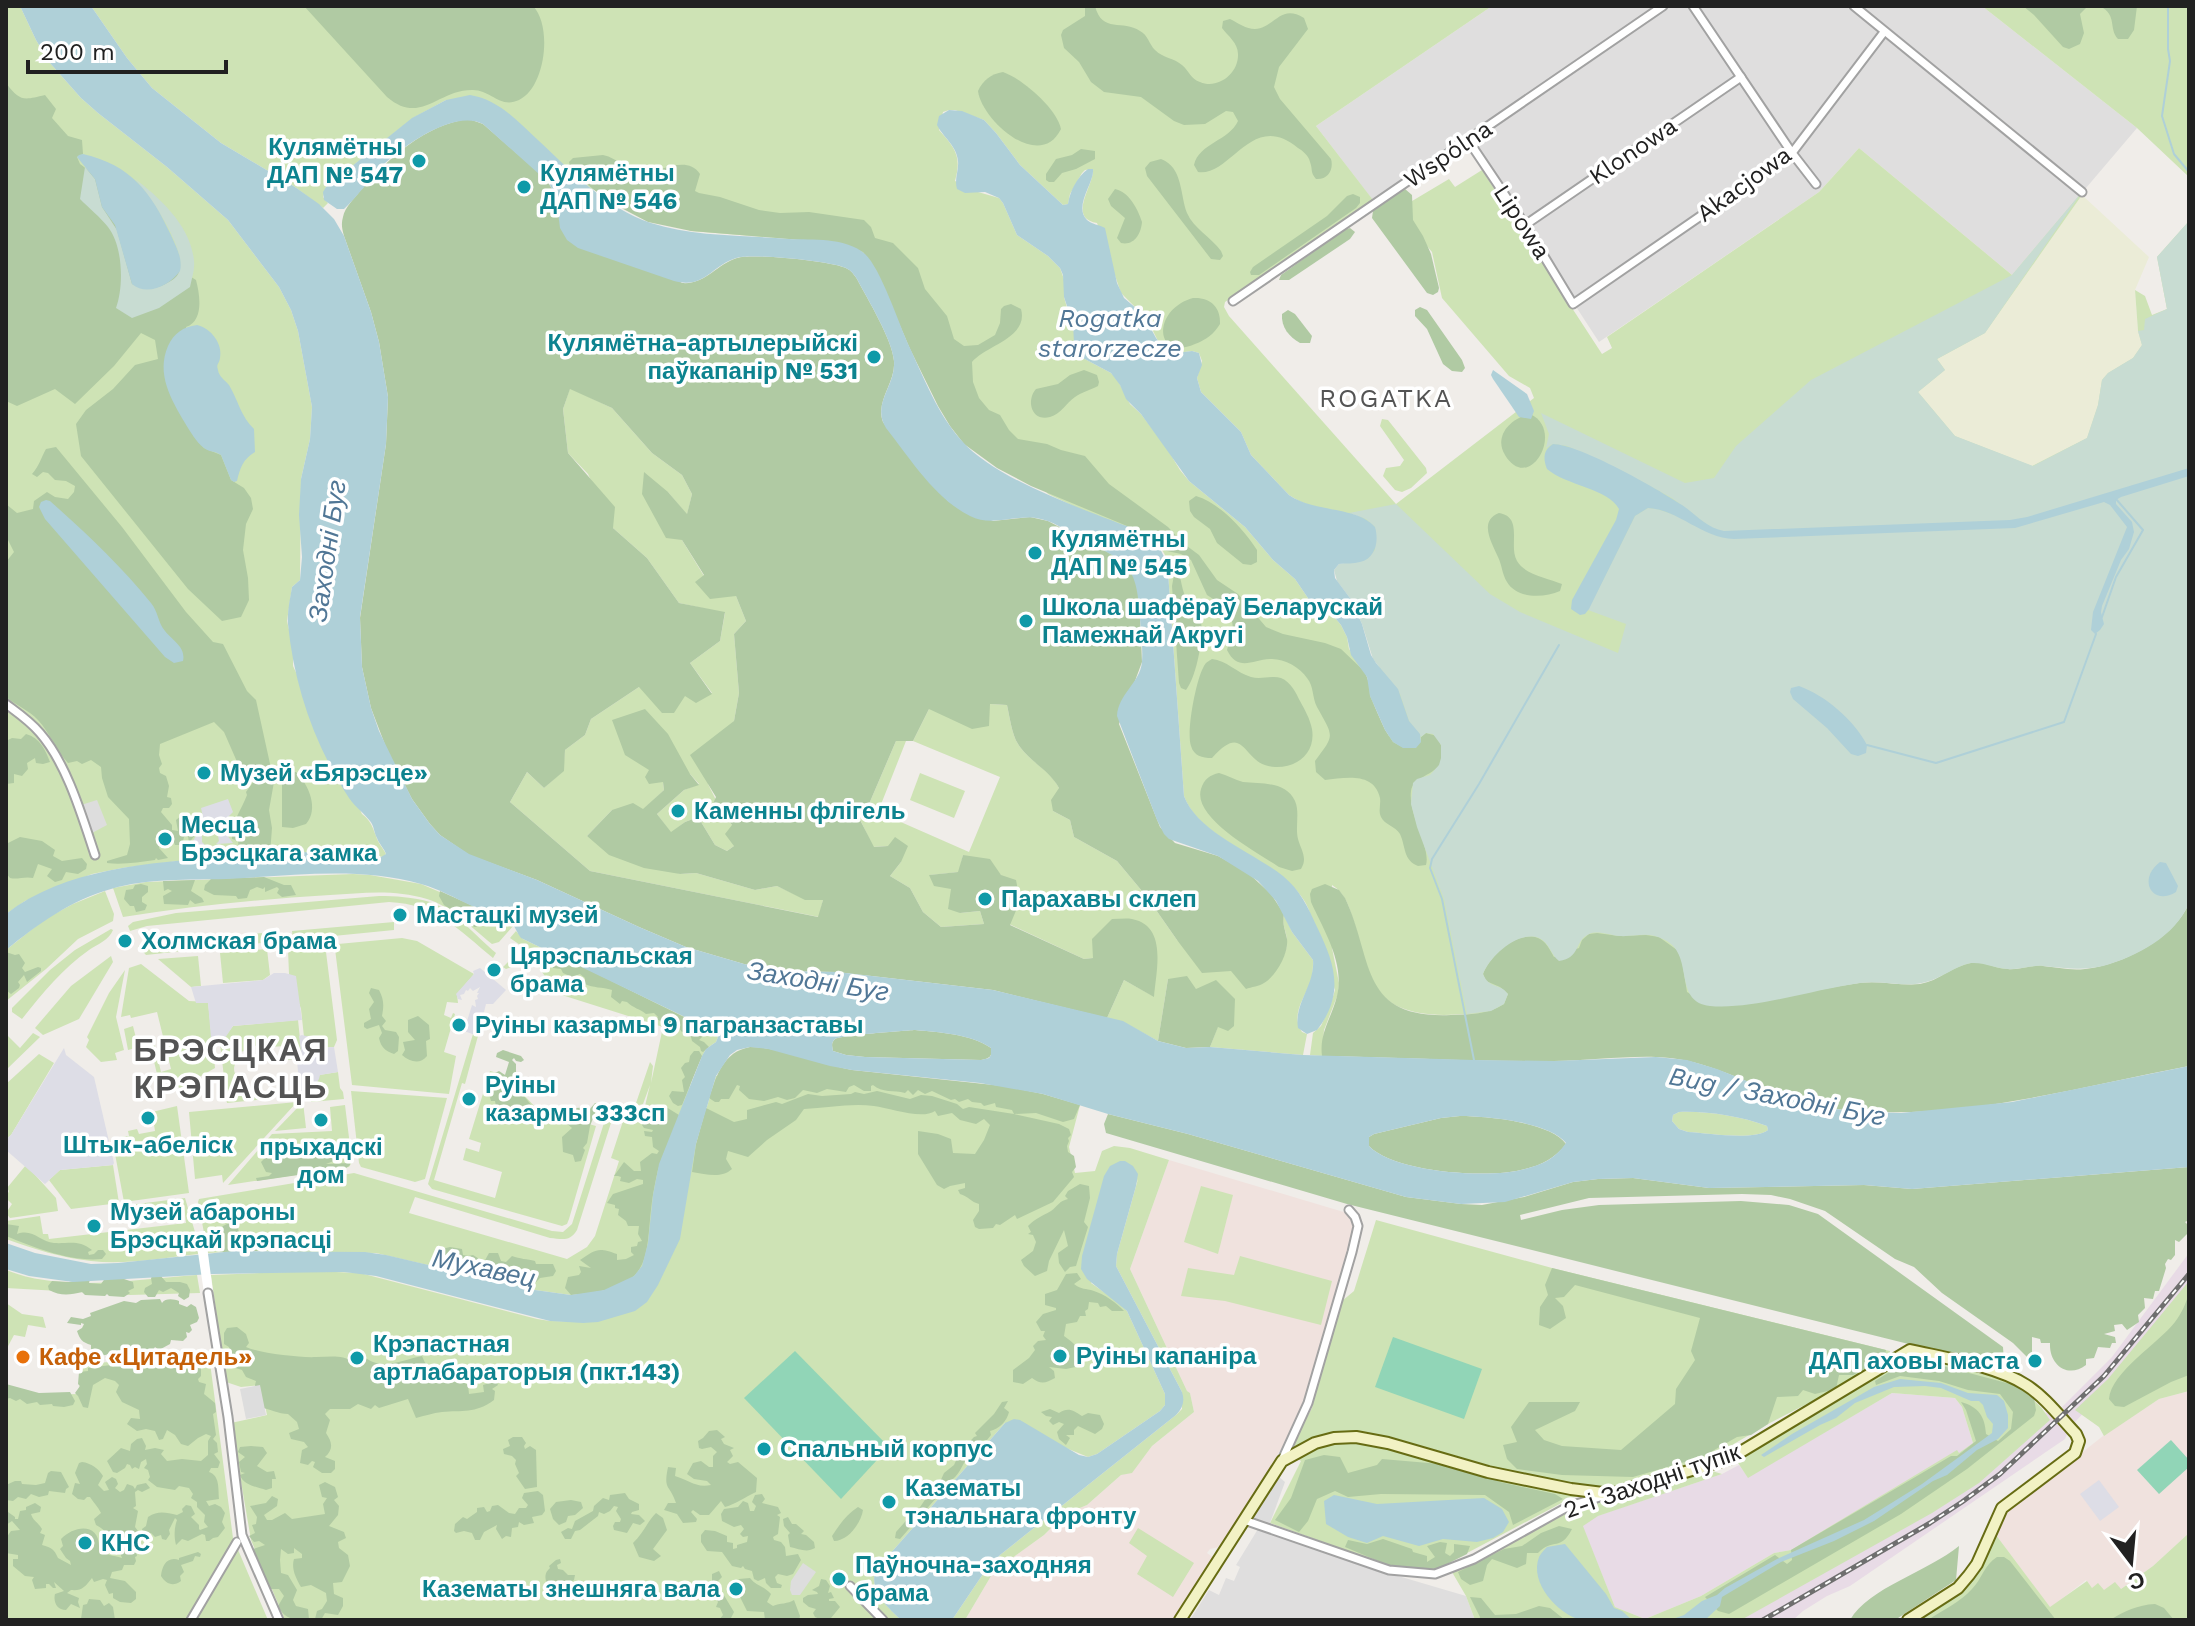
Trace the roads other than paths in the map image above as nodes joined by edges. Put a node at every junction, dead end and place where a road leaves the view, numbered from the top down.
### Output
1 (1663, 6) edge
2 (1693, 6) edge
3 (1854, 6) edge
4 (1884, 32) junction
5 (1741, 77) junction
6 (1468, 140) junction
7 (1792, 153) junction
8 (1816, 184) dead end
9 (2082, 192) dead end
10 (1525, 225) junction
11 (1233, 301) dead end
12 (1573, 304) joint
13 (6, 704) edge
14 (95, 855) dead end
15 (1349, 1210) dead end
16 (208, 1293) dead end
17 (1279, 1466) junction
18 (1571, 1489) junction
19 (1611, 1494) junction
20 (1569, 1506) junction
21 (1244, 1520) junction
22 (237, 1542) dead end
23 (850, 1586) dead end
24 (191, 1620) edge
25 (279, 1620) edge
26 (883, 1620) edge
27 (1180, 1620) edge
28 (1908, 1620) edge

1 - 6 street, Wspólna
2 - 5 street
3 - 4 street
4 - 7 street, Akacjowa
4 - 9 street
5 - 7 street
5 - 10 street, Klonowa
6 - 10 street, Lipowa
6 - 11 street, Wspólna
7 - 8 street
7 - 12 street, Akacjowa
10 - 12 street, Lipowa
13 - 14 street
15 - 17 street
16 - 25 street
17 - 18 main road
17 - 21 main road
18 - 19 main road
18 - 20 street
19 - 20 street, 2-і Заходні тупік
19 - 28 main road, 2-і Заходні тупік
20 - 21 street, 2-і Заходні тупік
21 - 27 main road
22 - 24 street
23 - 26 street

